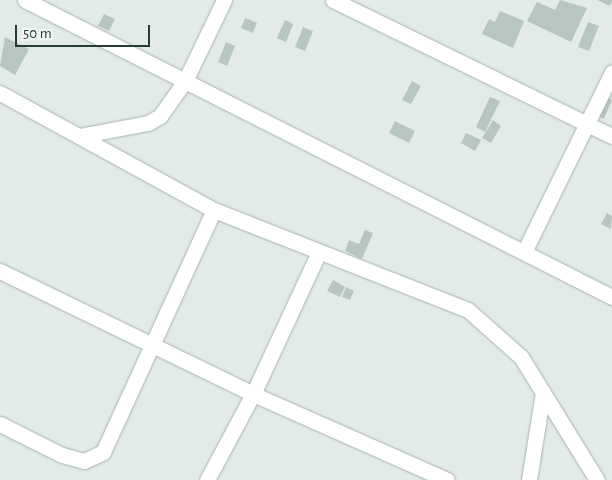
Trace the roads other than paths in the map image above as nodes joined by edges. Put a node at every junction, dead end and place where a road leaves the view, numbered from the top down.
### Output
1 (26, 0) edge
2 (224, 0) edge
3 (333, 0) edge
4 (612, 72) edge
5 (185, 80) junction
6 (0, 92) edge
7 (587, 123) junction
8 (79, 136) junction
9 (612, 136) edge
10 (214, 210) junction
11 (524, 252) junction
12 (318, 254) junction
13 (0, 271) edge
14 (612, 297) edge
15 (156, 344) junction
16 (543, 392) junction
17 (254, 394) junction
18 (0, 424) edge
19 (206, 480) edge
20 (447, 480) edge
21 (529, 480) edge
22 (597, 480) edge

1 - 5 street
2 - 5 street
3 - 7 street
4 - 7 street
5 - 8 street
5 - 11 street
6 - 8 street
7 - 9 street
7 - 11 street
8 - 10 street
10 - 12 street
10 - 15 street
11 - 14 street
12 - 16 street
12 - 17 street
13 - 15 street
15 - 17 street
15 - 18 street
16 - 21 street
16 - 22 street
17 - 19 street
17 - 20 street

